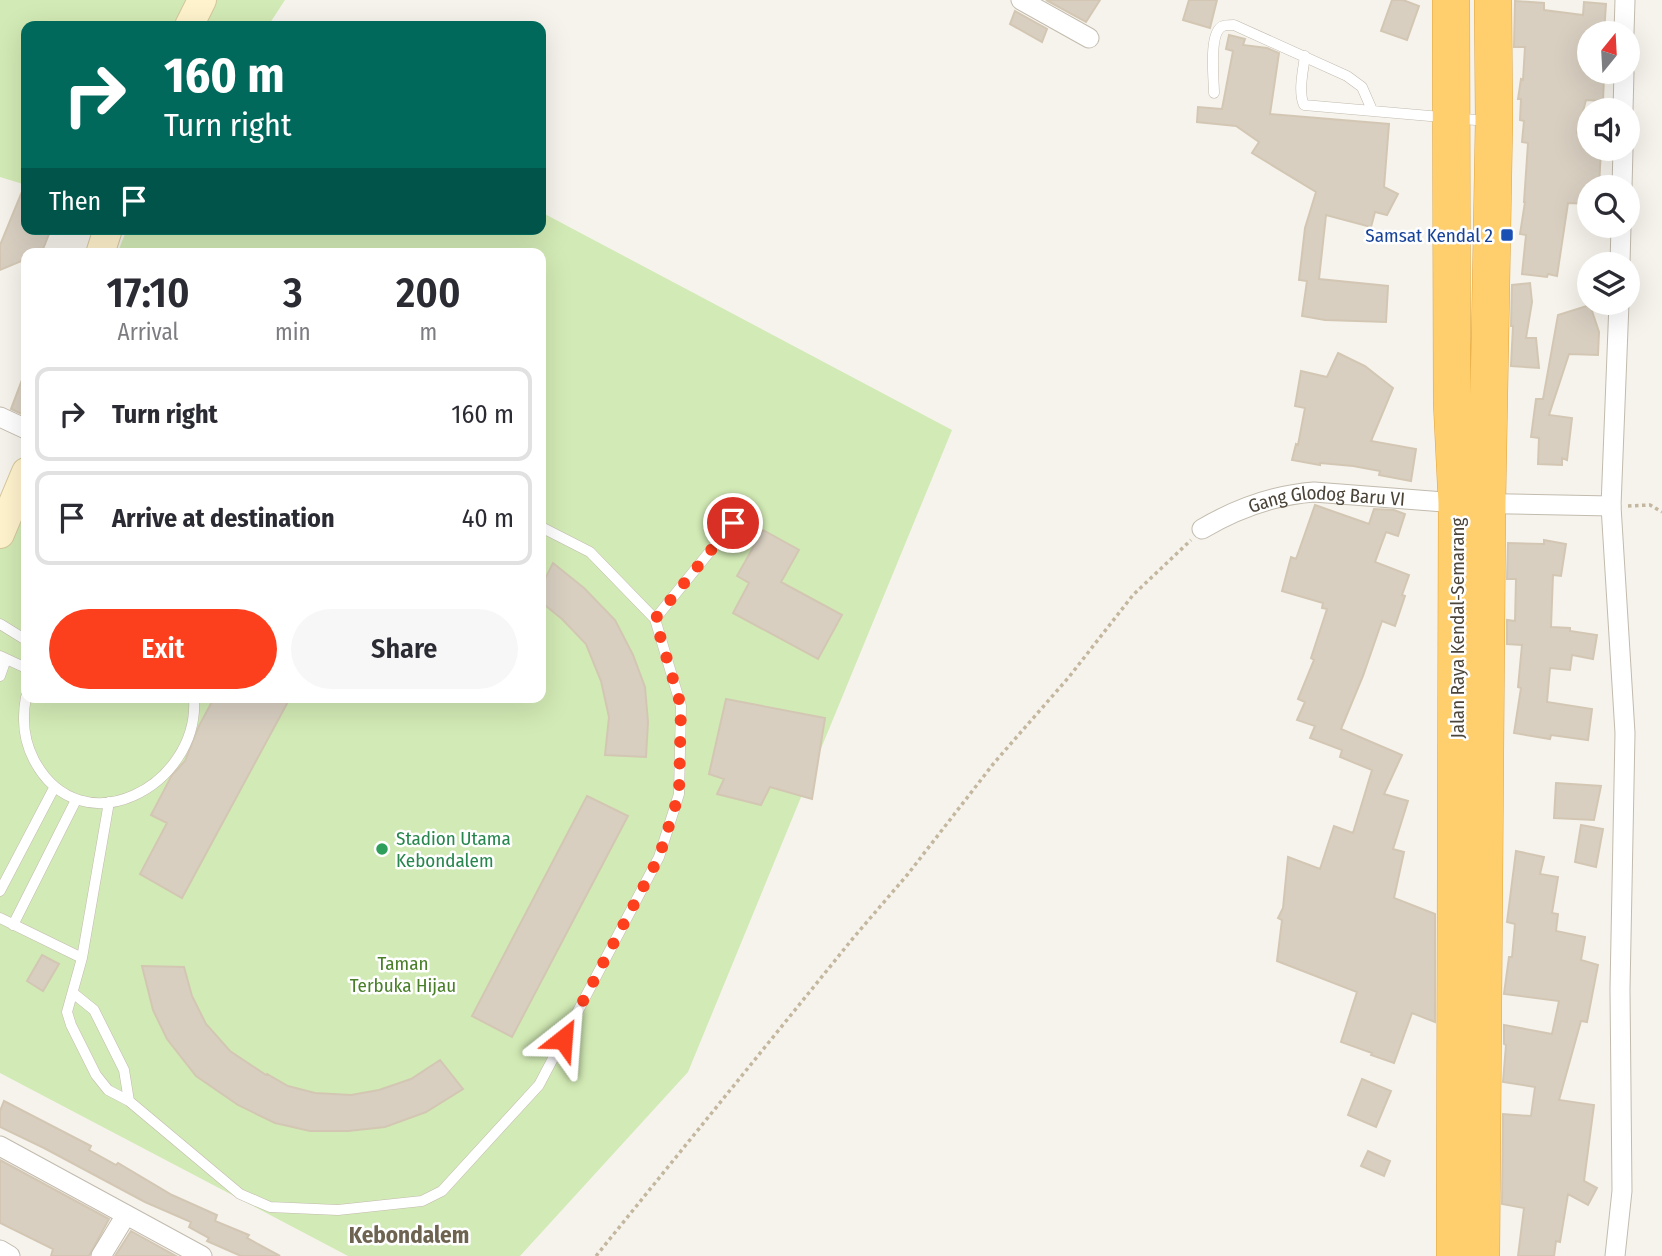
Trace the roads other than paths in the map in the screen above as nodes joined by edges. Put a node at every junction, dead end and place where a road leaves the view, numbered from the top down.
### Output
1 (202, 0) edge
2 (1021, 0) edge
3 (1451, 0) edge
4 (1493, 0) edge
5 (1624, 0) edge
6 (192, 21) edge
7 (1625, 21) edge
8 (1089, 38) dead end
9 (1305, 56) junction
10 (1214, 93) dead end
11 (1371, 110) junction
12 (1450, 118) junction
13 (1494, 121) junction
14 (1619, 315) edge
15 (0, 417) edge
16 (21, 427) edge
17 (21, 484) edge
18 (1472, 503) junction
19 (1611, 506) junction
20 (733, 523) dead end
21 (1202, 529) road end
22 (546, 530) edge
23 (0, 534) edge
24 (655, 619) junction
25 (0, 624) edge
26 (21, 636) edge
27 (3, 657) edge
28 (21, 666) edge
29 (0, 676) edge
30 (26, 703) edge
31 (194, 703) edge
32 (54, 788) junction
33 (76, 800) junction
34 (109, 802) junction
35 (0, 891) edge
36 (0, 918) edge
37 (13, 925) junction
38 (82, 958) junction
39 (73, 993) junction
40 (1469, 1020) junction
41 (129, 1101) junction
42 (0, 1146) edge
43 (126, 1214) junction
44 (0, 1250) edge
45 (10, 1256) edge
46 (101, 1256) edge
47 (202, 1256) edge
48 (1455, 1256) edge
49 (1481, 1256) edge
50 (1615, 1256) edge

1 - 6 street
2 - 8 street
3 - 12 highway, Jalan Raya Kendal-Semarang
4 - 13 highway, Jalan Raya Kendal-Semarang
5 - 7 street
9 - 10 lane
9 - 11 lane
9 - 11 lane
11 - 12 lane
12 - 13 lane
12 - 18 highway, Jalan Raya Kendal-Semarang
13 - 18 highway, Jalan Raya Kendal-Semarang
14 - 19 street
15 - 16 street
17 - 23 street
18 - 19 street, Gang Glodog Baru VI
18 - 21 street, Gang Glodog Baru VI
18 - 40 highway, Jalan Raya Kendal-Semarang
19 - 50 street
20 - 24 lane
22 - 24 lane
24 - 41 lane
25 - 26 lane
27 - 28 lane
27 - 29 lane
30 - 32 lane
31 - 34 lane
32 - 33 lane
32 - 35 lane
33 - 34 lane
33 - 37 lane
34 - 38 lane
36 - 37 lane
37 - 38 lane
38 - 39 lane
39 - 41 lane
39 - 41 lane
40 - 48 highway, Jalan Raya Kendal-Semarang
40 - 49 highway, Jalan Raya Kendal-Semarang
42 - 43 street
43 - 46 street
43 - 47 street
44 - 45 street

